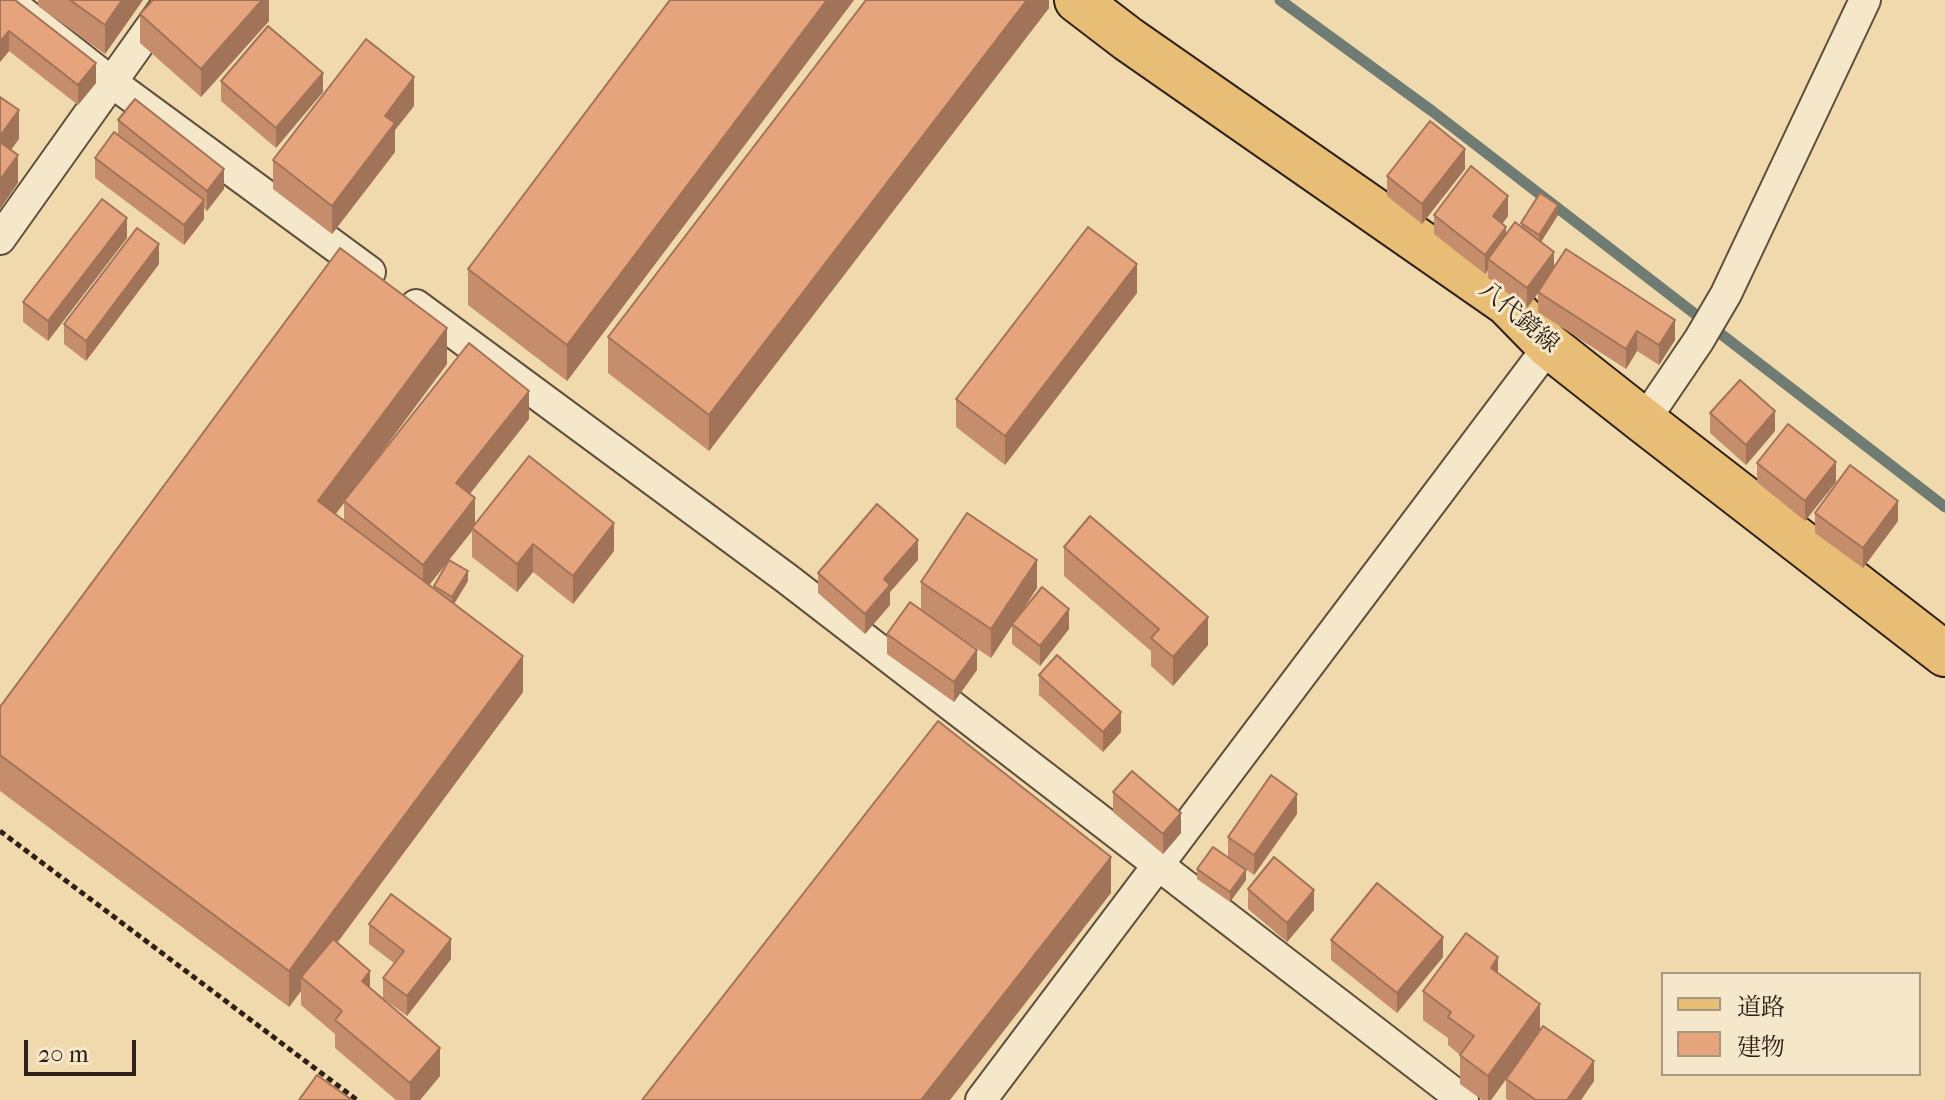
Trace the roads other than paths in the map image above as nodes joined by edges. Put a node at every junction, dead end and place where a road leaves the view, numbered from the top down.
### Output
1 (7, 0) edge
2 (170, 0) edge
3 (1077, 0) edge
4 (1865, 0) edge
5 (110, 81) junction
6 (0, 239) edge
7 (1549, 346) junction
8 (1644, 421) junction
9 (1945, 654) edge
10 (1157, 865) junction
11 (981, 1100) edge
12 (1463, 1100) edge

1 - 5 street
2 - 5 street
3 - 7 main road, 八代鏡線
4 - 8 street
5 - 6 street
5 - 10 street
7 - 8 main road, 八代鏡線
7 - 10 street
8 - 9 main road, 八代鏡線
10 - 11 street
10 - 12 street

